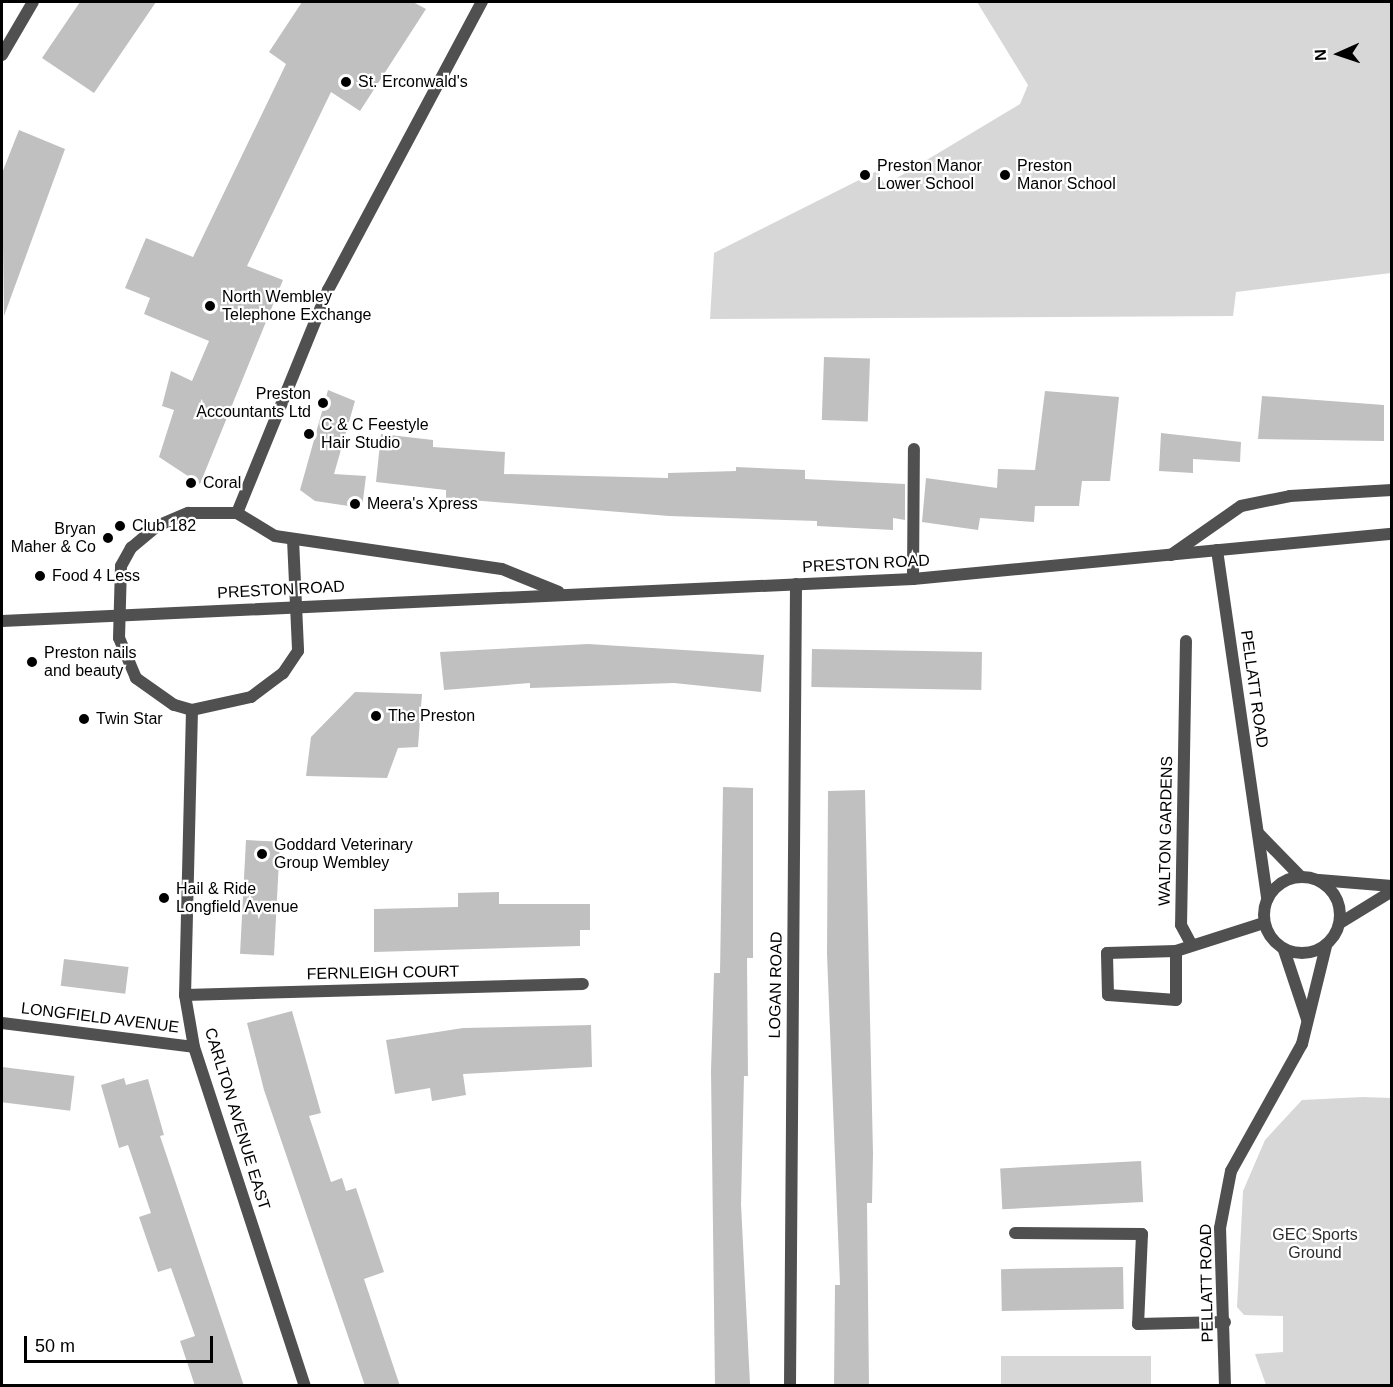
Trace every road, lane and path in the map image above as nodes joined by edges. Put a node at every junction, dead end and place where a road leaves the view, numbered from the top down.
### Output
1 (33, 2) edge
2 (482, 2) edge
3 (2, 55) edge
4 (914, 449) dead end
5 (1392, 490) edge
6 (237, 513) junction
7 (1392, 534) edge
8 (292, 538) junction
9 (1217, 550) junction
10 (1171, 555) junction
11 (913, 579) junction
12 (796, 584) junction
13 (563, 594) junction
14 (298, 605) junction
15 (117, 616) junction
16 (2, 621) edge
17 (1186, 641) dead end
18 (192, 710) junction
19 (1259, 834) junction
20 (1301, 877) junction
21 (1319, 880) junction
22 (1392, 886) edge
23 (1392, 891) edge
24 (1267, 899) junction
25 (1264, 923) junction
26 (1340, 923) junction
27 (1190, 942) junction
28 (1326, 946) junction
29 (1284, 950) junction
30 (1176, 951) junction
31 (583, 984) dead end
32 (185, 995) junction
33 (1308, 1020) junction
34 (2, 1023) edge
35 (195, 1047) junction
36 (1015, 1233) dead end
37 (1226, 1322) junction
38 (305, 1386) edge
39 (790, 1386) edge
40 (1225, 1386) edge

1 - 3 street
2 - 6 street
4 - 11 street
5 - 10 street, PRESTON ROAD
6 - 8 street
6 - 15 street
7 - 9 street, PRESTON ROAD
8 - 13 street, PRESTON ROAD
8 - 14 street
9 - 10 street, PRESTON ROAD
9 - 19 street, PELLATT ROAD
10 - 11 street, PRESTON ROAD
11 - 12 street, PRESTON ROAD
12 - 13 street, PRESTON ROAD
12 - 39 street, LOGAN ROAD
13 - 14 street, PRESTON ROAD
14 - 15 street, PRESTON ROAD
14 - 18 street
15 - 16 street, PRESTON ROAD
15 - 18 street
17 - 27 street, WALTON GARDENS
18 - 32 street, CARLTON AVENUE EAST
19 - 20 street
19 - 24 street, PELLATT ROAD
20 - 21 street
20 - 24 street
21 - 22 street
21 - 26 street
23 - 26 street
24 - 25 street, PELLATT ROAD
25 - 27 street
25 - 29 street
26 - 28 street, PELLATT ROAD
27 - 30 street
28 - 29 street
28 - 33 street, PELLATT ROAD
29 - 33 street
30 - 30 street
31 - 32 street, FERNLEIGH COURT
32 - 35 street, CARLTON AVENUE EAST
33 - 37 street, PELLATT ROAD
34 - 35 street, LONGFIELD AVENUE
35 - 38 street, CARLTON AVENUE EAST
36 - 37 street
37 - 40 street, PELLATT ROAD

